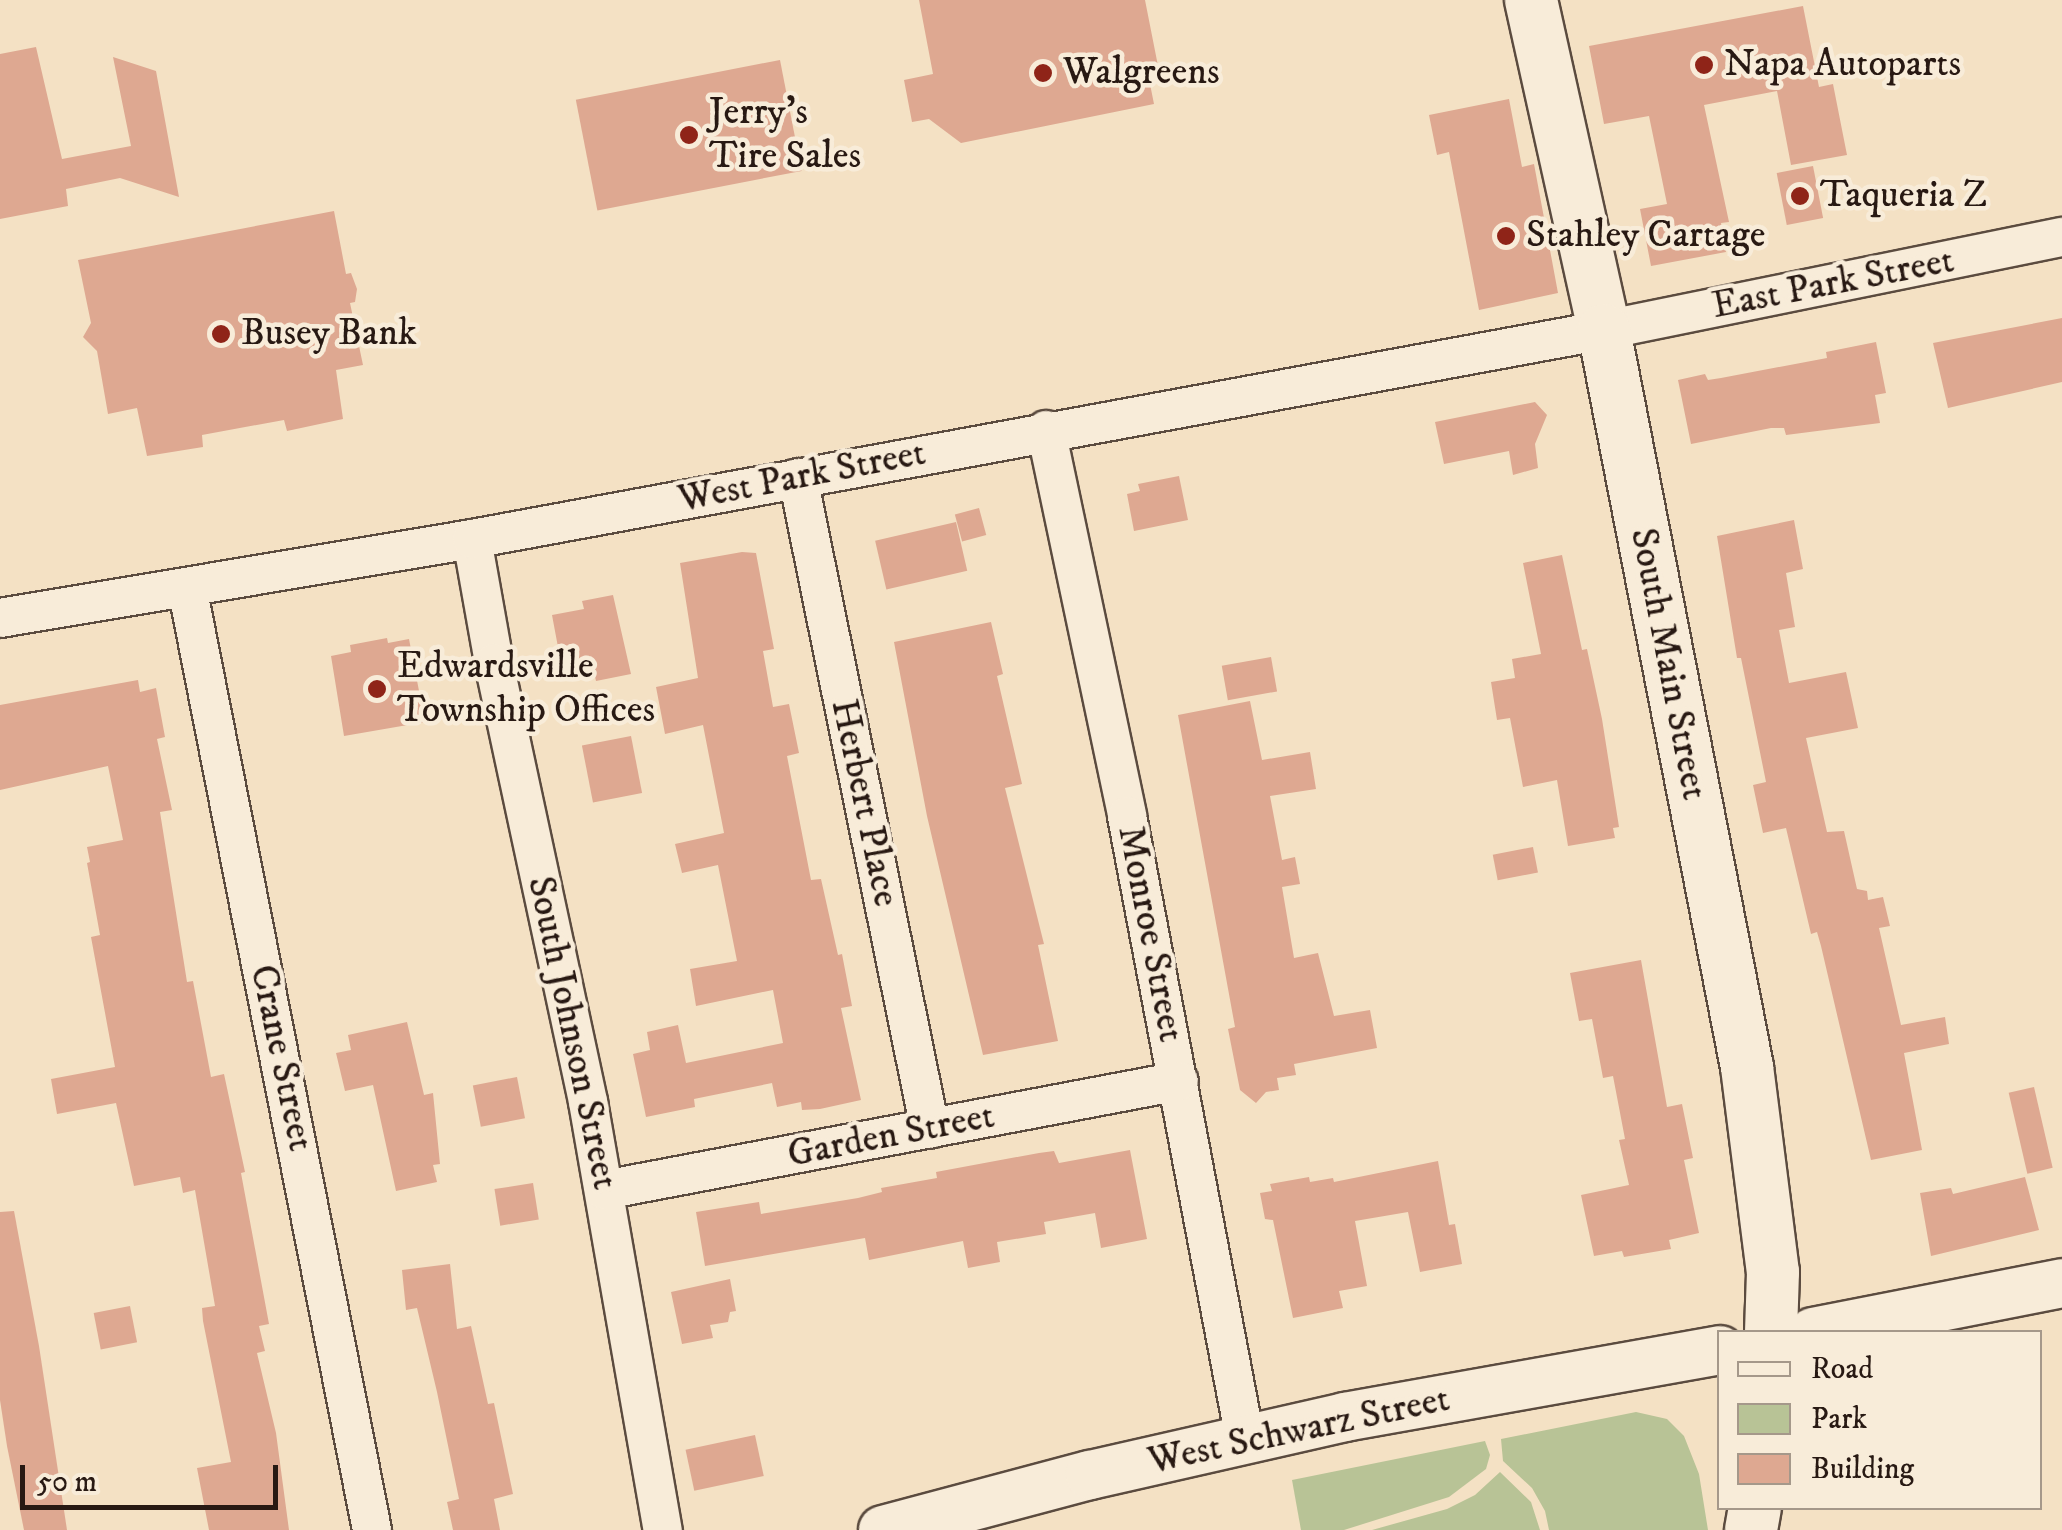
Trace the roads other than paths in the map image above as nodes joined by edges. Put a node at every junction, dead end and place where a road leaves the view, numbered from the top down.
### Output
1 (1531, 0) edge
2 (2062, 237) edge
3 (1604, 330) junction
4 (1046, 430) junction
5 (798, 478) junction
6 (472, 538) junction
7 (187, 587) junction
8 (0, 618) edge
9 (1178, 1081) junction
10 (930, 1129) junction
11 (604, 1190) junction
12 (2062, 1283) edge
13 (1770, 1330) edge
14 (1823, 1330) edge
15 (1717, 1351) edge
16 (1246, 1439) junction
17 (372, 1530) edge
18 (663, 1530) edge
19 (884, 1530) edge

1 - 3 main road, South Main Street
2 - 3 street, East Park Street
3 - 4 street, West Park Street
3 - 13 main road, South Main Street
4 - 5 street, West Park Street
4 - 9 street, Monroe Street
5 - 6 street, West Park Street
5 - 10 street, Herbert Place
6 - 7 street, West Park Street
6 - 11 street, South Johnson Street
7 - 8 street, West Park Street
7 - 17 street, Crane Street
9 - 10 street, Garden Street
9 - 16 street, Monroe Street
10 - 11 street, Garden Street
11 - 18 street, South Johnson Street
12 - 14 street
15 - 16 street, West Schwarz Street
16 - 19 street, West Schwarz Street

